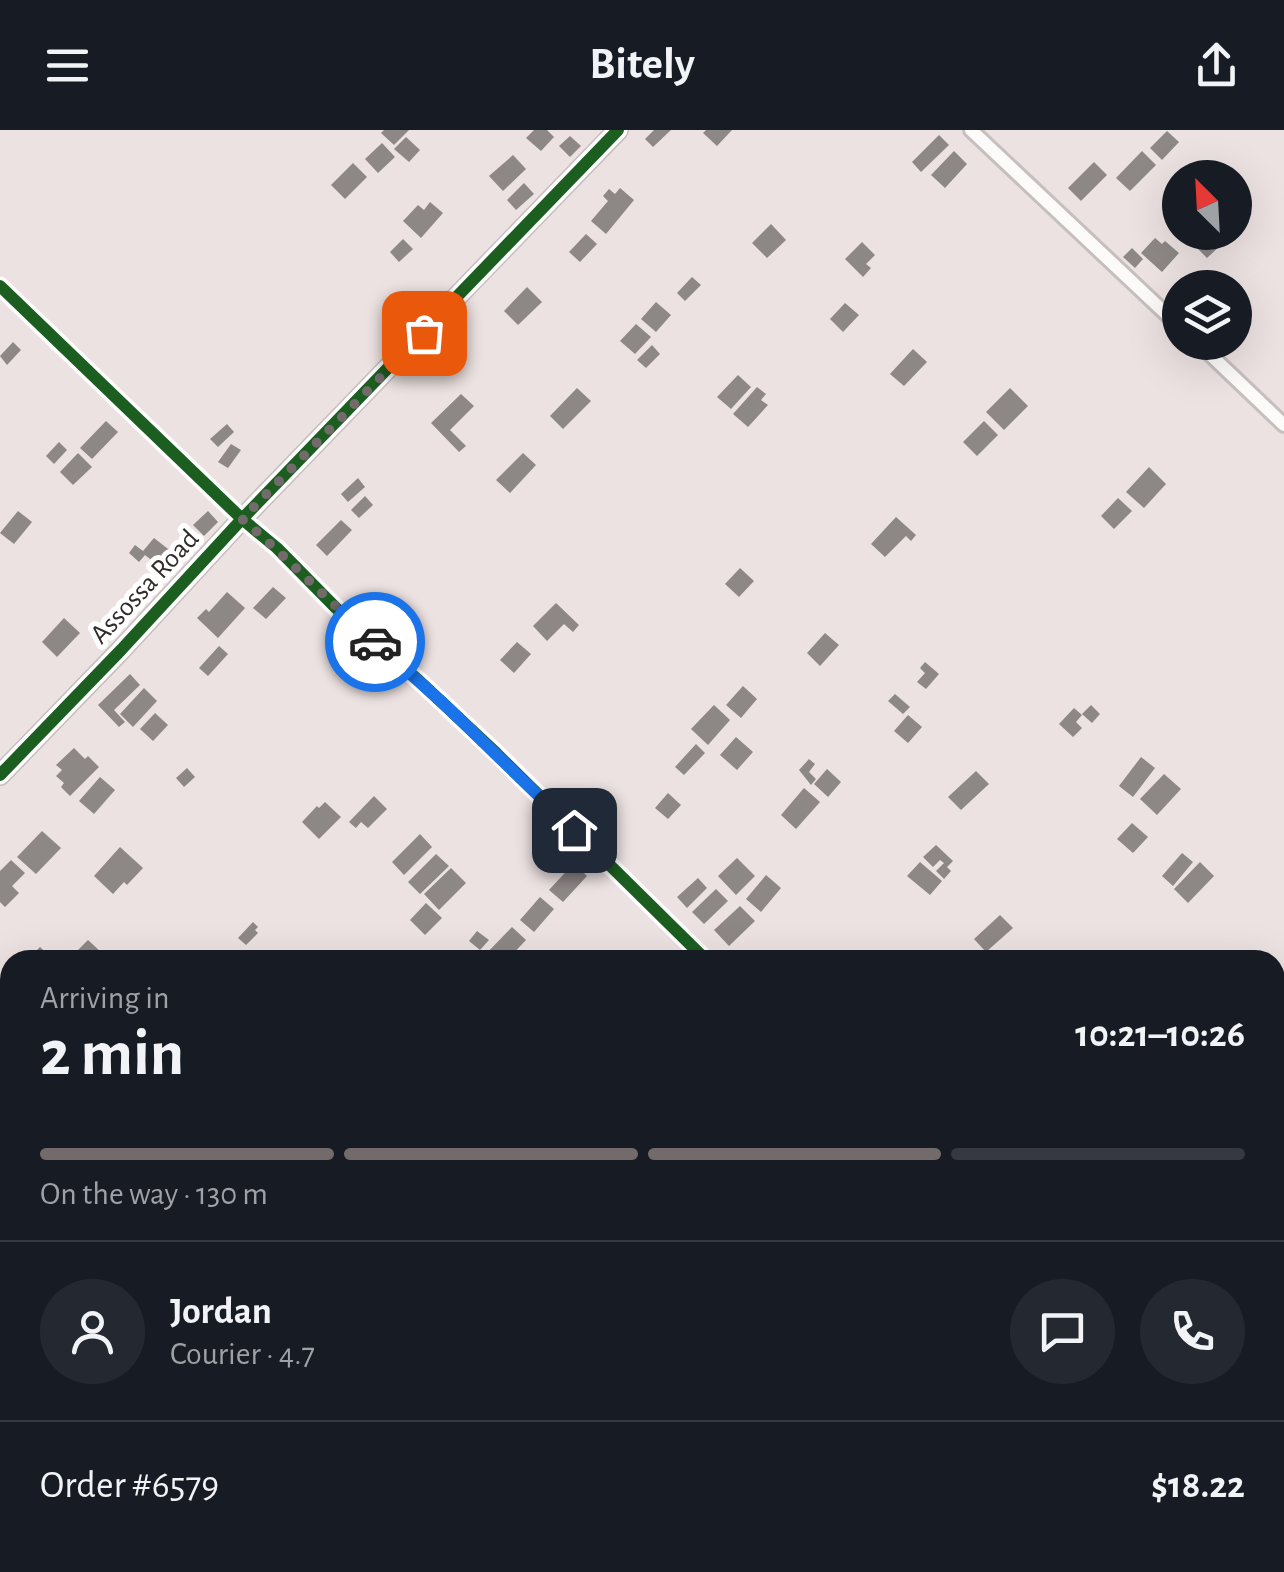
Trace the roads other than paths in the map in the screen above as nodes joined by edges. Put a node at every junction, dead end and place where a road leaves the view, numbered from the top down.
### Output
1 (618, 130) edge
2 (971, 130) edge
3 (0, 286) edge
4 (1162, 310) edge
5 (1216, 360) edge
6 (1284, 425) edge
7 (242, 519) junction
8 (0, 775) edge
9 (696, 950) edge

1 - 7 street, Assossa Road
2 - 4 street
3 - 7 street
5 - 6 street
7 - 8 street, Assossa Road
7 - 9 street

